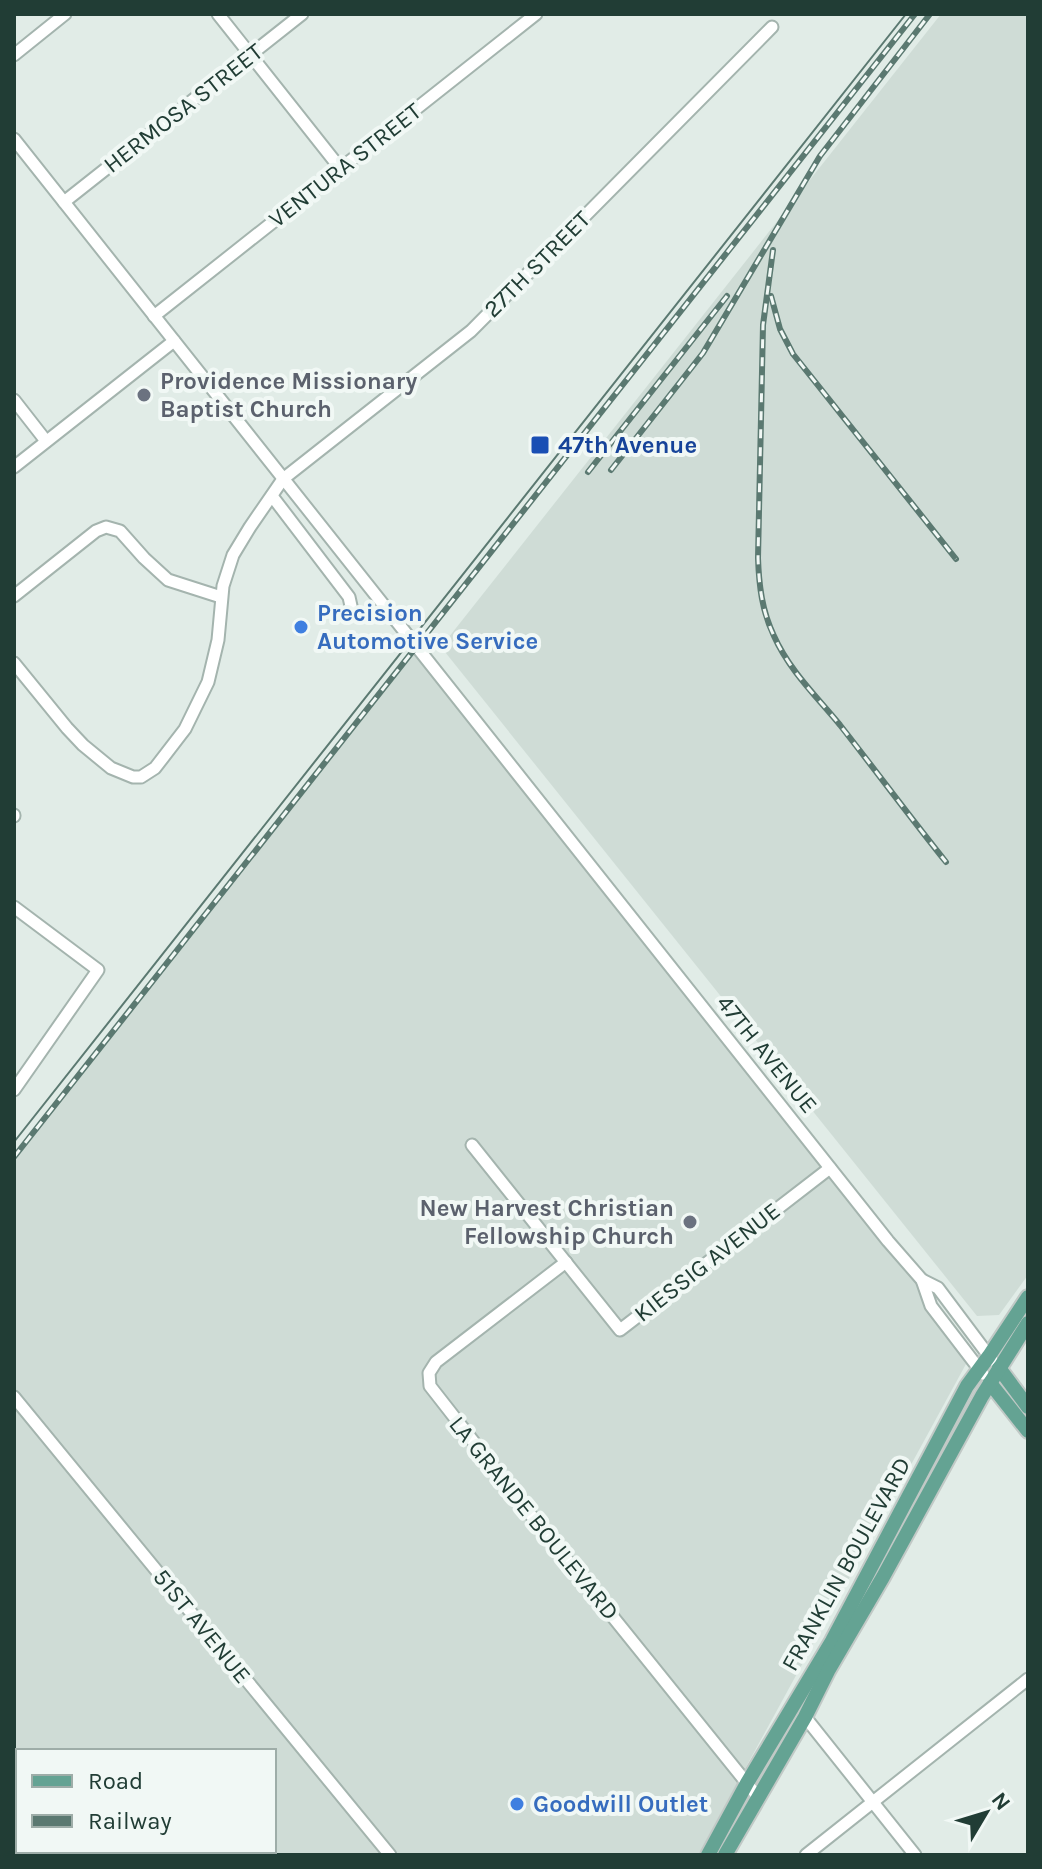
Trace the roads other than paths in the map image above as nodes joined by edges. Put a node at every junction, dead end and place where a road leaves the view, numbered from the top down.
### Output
1 (65, 14) edge
2 (218, 14) edge
3 (302, 14) edge
4 (528, 16) edge
5 (772, 27) dead end
6 (14, 55) edge
7 (250, 55) junction
8 (14, 139) edge
9 (340, 168) junction
10 (64, 202) junction
11 (154, 316) junction
12 (174, 341) junction
13 (14, 400) edge
14 (46, 441) junction
15 (14, 467) edge
16 (283, 479) junction
17 (272, 496) junction
18 (14, 596) edge
19 (221, 597) junction
20 (349, 615) dead end
21 (14, 663) edge
22 (14, 907) edge
23 (14, 1090) edge
24 (472, 1145) dead end
25 (830, 1168) junction
26 (566, 1262) junction
27 (922, 1280) junction
28 (1028, 1297) edge
29 (1028, 1323) edge
30 (989, 1356) junction
31 (999, 1368) junction
32 (979, 1369) junction
33 (990, 1383) junction
34 (14, 1397) edge
35 (1028, 1407) edge
36 (1028, 1431) edge
37 (1028, 1679) edge
38 (805, 1717) junction
39 (747, 1783) junction
40 (758, 1797) junction
41 (873, 1801) junction
42 (390, 1855) edge
43 (708, 1855) edge
44 (725, 1855) edge
45 (806, 1855) edge
46 (915, 1855) edge

1 - 6 street
2 - 7 street
3 - 7 street, HERMOSA STREET
4 - 9 street, VENTURA STREET
5 - 16 street, 27TH STREET
7 - 9 street
7 - 10 street, HERMOSA STREET
8 - 10 street, 47TH AVENUE
9 - 11 street, VENTURA STREET
10 - 11 street, 47TH AVENUE
11 - 12 street, 47TH AVENUE
12 - 14 street
12 - 16 street, 47TH AVENUE
13 - 14 street
14 - 15 street
16 - 17 street, 27TH STREET
16 - 25 street, 47TH AVENUE
17 - 19 street, 27TH STREET
17 - 20 street
18 - 19 street
19 - 21 street, 27TH STREET
22 - 23 street
24 - 26 street, KIESSIG AVENUE
25 - 26 street, KIESSIG AVENUE
25 - 27 street, 47TH AVENUE
26 - 39 street, LA GRANDE BOULEVARD
27 - 30 street, 47TH AVENUE
27 - 32 street, 47TH AVENUE
28 - 30 main road, FRANKLIN BOULEVARD
29 - 31 main road, FRANKLIN BOULEVARD
30 - 31 street, 47TH AVENUE
30 - 32 main road, FRANKLIN BOULEVARD
31 - 33 main road, FRANKLIN BOULEVARD
31 - 35 main road, 47TH AVENUE
32 - 33 street, 47TH AVENUE
32 - 39 main road, FRANKLIN BOULEVARD
33 - 36 main road, 47TH AVENUE
33 - 38 main road, FRANKLIN BOULEVARD
34 - 42 street, 51ST AVENUE
37 - 41 street
38 - 40 main road, FRANKLIN BOULEVARD
38 - 41 street
39 - 40 street, LA GRANDE BOULEVARD
39 - 43 main road, FRANKLIN BOULEVARD
40 - 44 main road, FRANKLIN BOULEVARD
41 - 45 street
41 - 46 street

